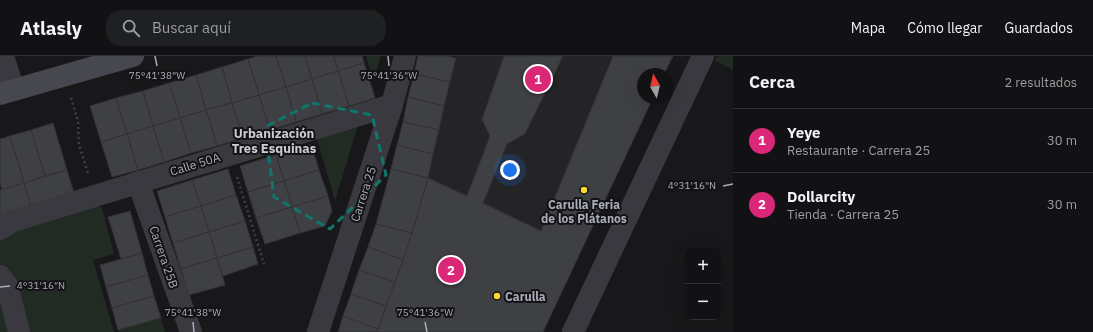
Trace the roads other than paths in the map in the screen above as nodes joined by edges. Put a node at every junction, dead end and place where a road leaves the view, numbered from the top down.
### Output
1 (3, 56) edge
2 (133, 56) edge
3 (405, 56) edge
4 (703, 56) edge
5 (7, 92) edge
6 (392, 105) junction
7 (138, 182) junction
8 (0, 229) edge
9 (0, 276) edge
10 (19, 332) edge
11 (191, 332) edge
12 (318, 332) edge
13 (573, 332) edge

1 - 5 street
2 - 5 street
3 - 6 street, Carrera 25
4 - 13 street
6 - 7 street, Calle 50A
6 - 12 street, Carrera 25
7 - 8 street, Calle 50A
7 - 11 street, Carrera 25B
9 - 10 street

